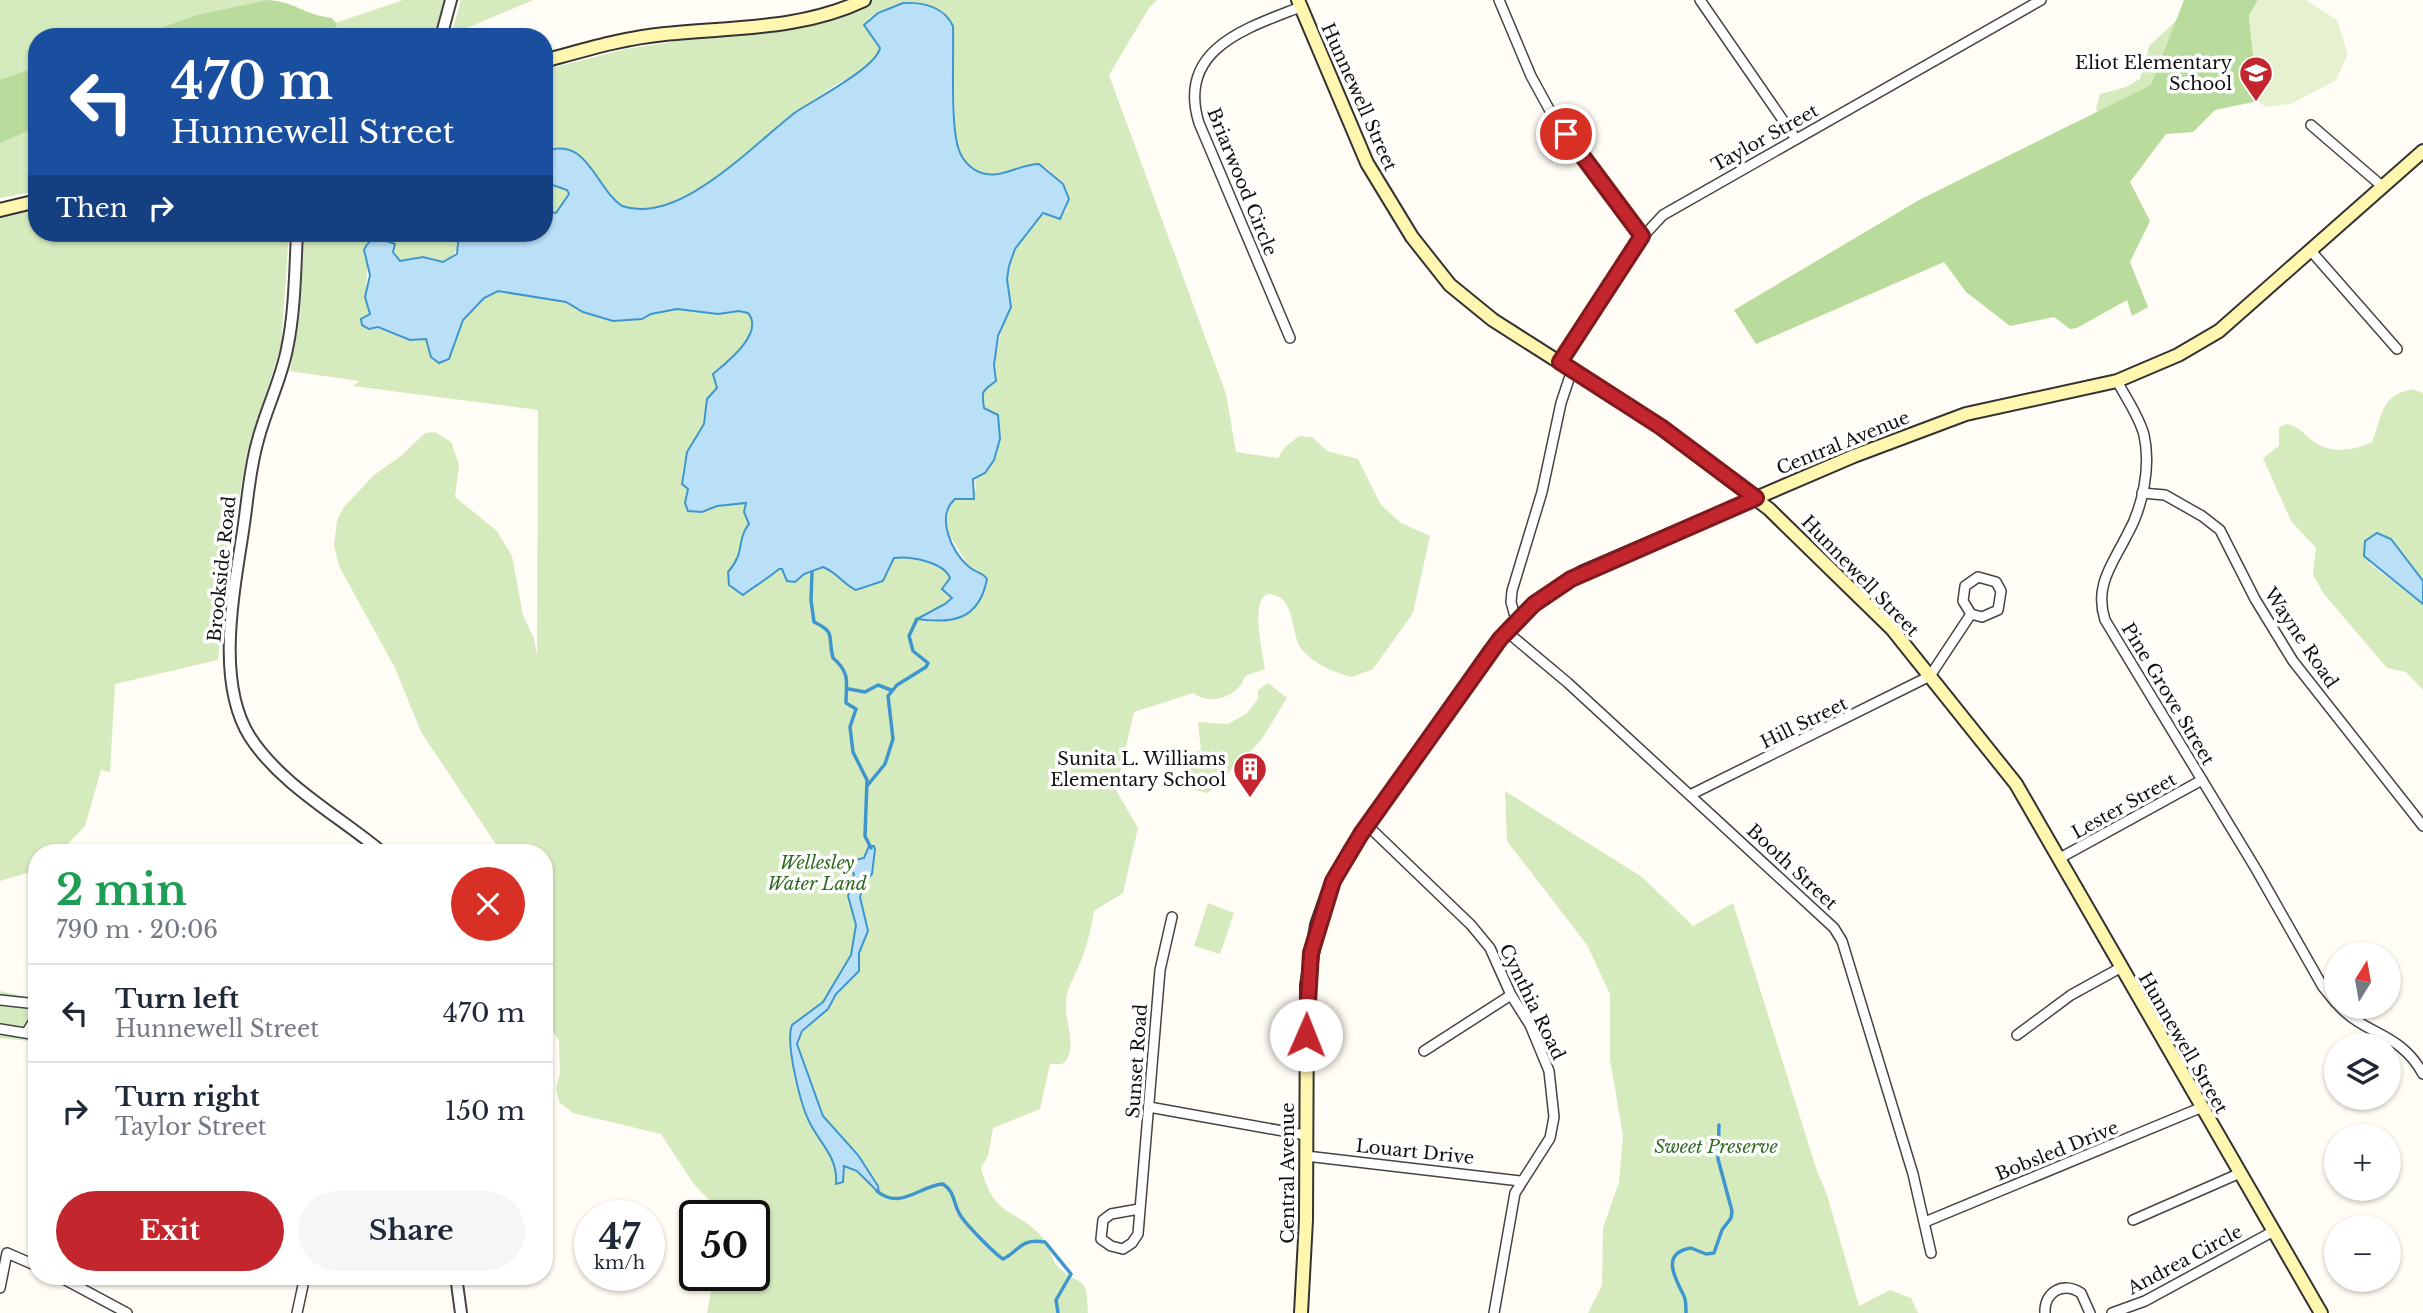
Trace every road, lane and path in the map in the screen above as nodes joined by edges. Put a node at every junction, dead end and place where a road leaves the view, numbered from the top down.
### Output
1 (451, 0) edge
2 (864, 0) edge
3 (1499, 0) edge
4 (1700, 0) edge
5 (2041, 0) edge
6 (1299, 3) edge
7 (443, 28) edge
8 (553, 59) edge
9 (2311, 125) dead end
10 (1796, 139) junction
11 (2423, 152) edge
12 (2382, 187) junction
13 (28, 203) edge
14 (0, 211) edge
15 (1642, 236) junction
16 (296, 242) edge
17 (2311, 251) junction
18 (1290, 338) dead end
19 (2397, 349) dead end
20 (1566, 366) junction
21 (2117, 382) junction
22 (2142, 493) junction
23 (1756, 498) junction
24 (1971, 614) junction
25 (1516, 620) junction
26 (1506, 631) junction
27 (1930, 676) junction
28 (2202, 780) junction
29 (1690, 795) junction
30 (1367, 825) junction
31 (2423, 826) edge
32 (372, 844) edge
33 (2060, 858) junction
34 (1172, 917) dead end
35 (2120, 968) junction
36 (2324, 988) edge
37 (1511, 995) junction
38 (0, 1000) edge
39 (28, 1003) edge
40 (2354, 1019) edge
41 (0, 1029) edge
42 (28, 1033) edge
43 (2017, 1035) dead end
44 (1424, 1051) dead end
45 (2423, 1074) edge
46 (1149, 1107) junction
47 (2200, 1108) junction
48 (1306, 1135) junction
49 (1306, 1156) junction
50 (2238, 1174) junction
51 (1520, 1181) junction
52 (1139, 1209) junction
53 (2133, 1220) dead end
54 (1925, 1222) junction
55 (2272, 1232) junction
56 (3, 1251) edge
57 (1931, 1253) dead end
58 (28, 1262) edge
59 (75, 1285) edge
60 (303, 1285) edge
61 (457, 1285) edge
62 (0, 1288) edge
63 (127, 1313) edge
64 (297, 1313) edge
65 (461, 1313) edge
66 (1301, 1313) edge
67 (1494, 1313) edge
68 (2045, 1313) edge
69 (2090, 1313) edge
70 (2112, 1313) edge
71 (2320, 1313) edge

1 - 7 street
2 - 8 main road
3 - 15 street
4 - 10 street
5 - 10 street, Taylor Street
6 - 18 street, Briarwood Circle
6 - 20 main road, Hunnewell Street
9 - 12 street
10 - 15 street, Taylor Street
11 - 12 main road, Central Avenue
12 - 17 main road, Central Avenue
13 - 14 main road
15 - 20 street, Taylor Street
16 - 32 street, Brookside Road
17 - 19 street
17 - 21 main road, Central Avenue
20 - 23 main road, Hunnewell Street
20 - 25 street, Taylor Street
21 - 22 street, Pine Grove Street
21 - 23 main road, Central Avenue
22 - 28 street, Pine Grove Street
22 - 31 street, Wayne Road
23 - 25 main road, Central Avenue
23 - 27 main road, Hunnewell Street
24 - 24 street
24 - 27 street
25 - 26 main road, Central Avenue
26 - 29 street, Booth Street
26 - 30 main road, Central Avenue
27 - 29 street, Hill Street
27 - 33 main road, Hunnewell Street
28 - 33 street, Lester Street
28 - 36 street, Pine Grove Street
29 - 54 street, Booth Street
30 - 37 street, Cynthia Road
30 - 48 main road, Central Avenue
33 - 35 main road, Hunnewell Street
34 - 46 street, Sunset Road
35 - 43 street
35 - 47 main road, Hunnewell Street
37 - 44 street
37 - 51 street, Cynthia Road
38 - 39 street
40 - 45 street, Pine Grove Street
41 - 42 street
46 - 48 street
46 - 52 street, Sunset Road
47 - 50 main road, Hunnewell Street
47 - 54 street, Bobsled Drive
48 - 49 main road, Central Avenue
49 - 51 street, Louart Drive
49 - 66 main road, Central Avenue
50 - 53 street
50 - 55 main road, Hunnewell Street
51 - 67 street, Cynthia Road
52 - 52 street, Sunset Road
54 - 57 street, Booth Street
55 - 70 street, Andrea Circle
55 - 71 main road, Hunnewell Street
56 - 58 street
56 - 62 street
59 - 63 street
60 - 64 street
61 - 65 street
68 - 69 street

